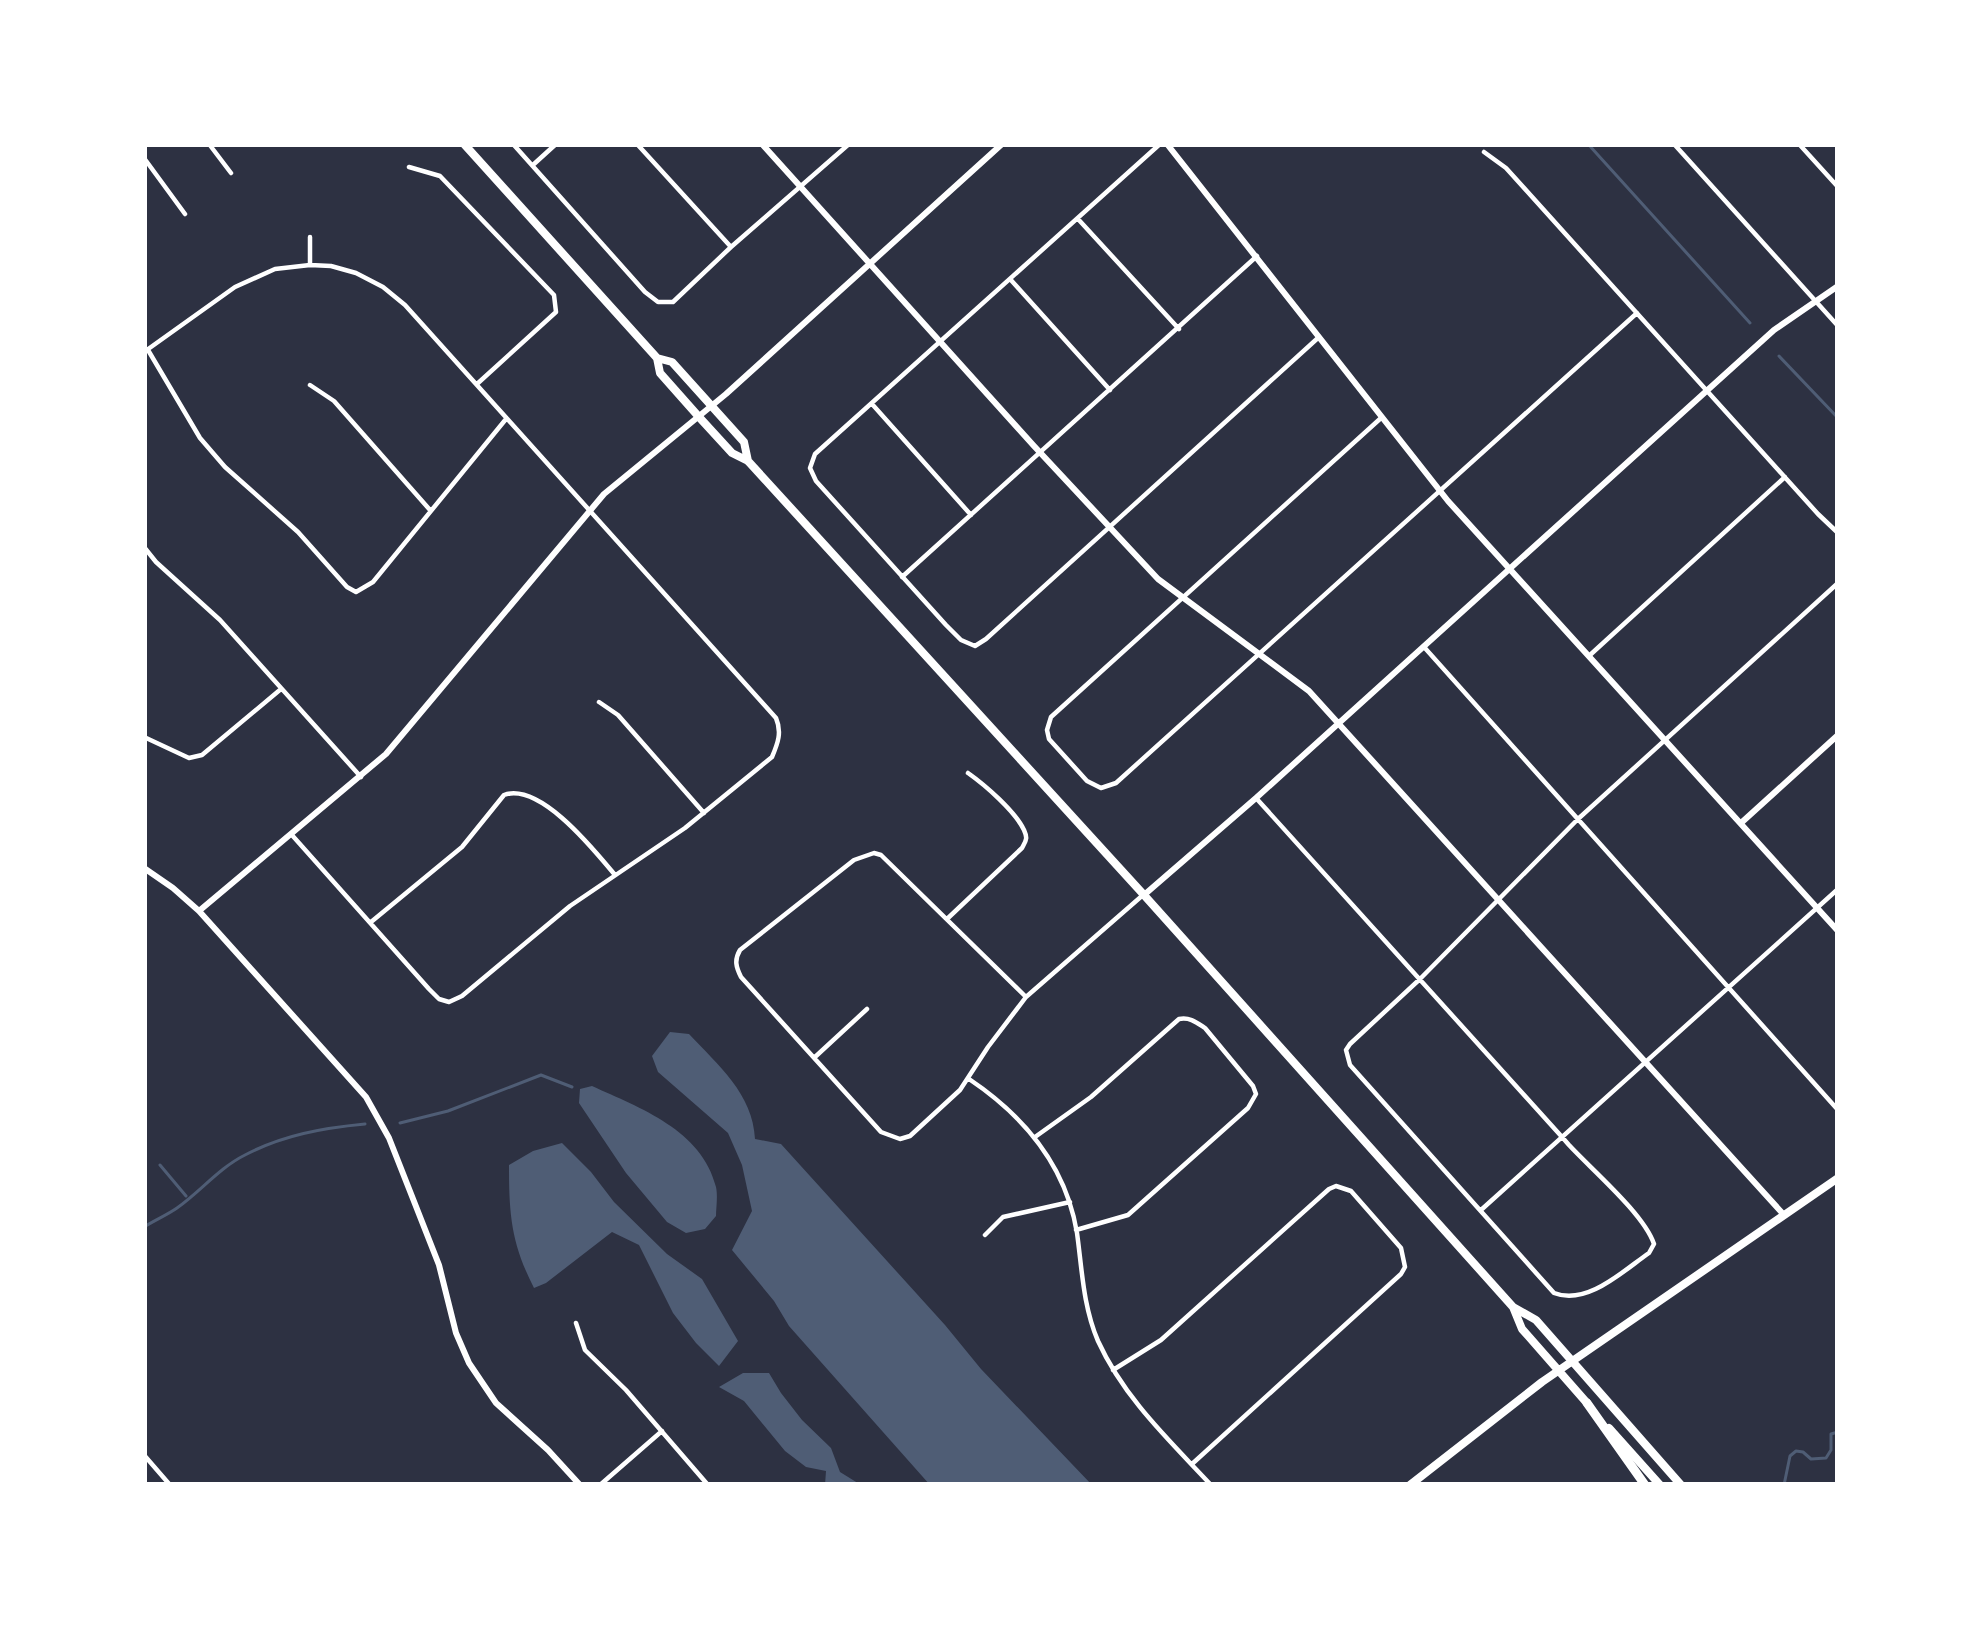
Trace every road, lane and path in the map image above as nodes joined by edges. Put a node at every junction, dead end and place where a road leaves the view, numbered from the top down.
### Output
1 (209, 144) edge
2 (464, 144) edge
3 (513, 144) edge
4 (556, 144) edge
5 (637, 144) edge
6 (762, 144) edge
7 (849, 144) edge
8 (1002, 144) edge
9 (1164, 144) edge
10 (1674, 144) edge
11 (1799, 144) edge
12 (1484, 152) dead end
13 (144, 158) edge
14 (532, 165) junction
15 (409, 166) dead end
16 (231, 173) dead end
17 (801, 187) junction
18 (1838, 187) edge
19 (184, 214) dead end
20 (1078, 219) junction
21 (310, 237) dead end
22 (731, 247) junction
23 (1258, 256) junction
24 (869, 262) junction
25 (310, 265) junction
26 (1010, 279) junction
27 (1838, 286) edge
28 (1815, 302) junction
29 (1637, 313) junction
30 (1838, 326) edge
31 (1179, 329) junction
32 (1318, 337) junction
33 (942, 341) junction
34 (146, 351) edge
35 (657, 358) junction
36 (477, 384) junction
37 (310, 385) dead end
38 (1110, 390) junction
39 (1707, 391) junction
40 (872, 404) junction
41 (712, 406) junction
42 (699, 417) junction
43 (507, 418) junction
44 (1382, 418) junction
45 (1040, 452) junction
46 (748, 460) junction
47 (1785, 477) junction
48 (1439, 491) junction
49 (590, 509) junction
50 (430, 510) junction
51 (970, 515) junction
52 (1109, 528) junction
53 (1838, 533) edge
54 (144, 547) edge
55 (1510, 569) junction
56 (902, 577) junction
57 (1838, 583) edge
58 (1183, 598) junction
59 (1424, 647) junction
60 (1260, 653) junction
61 (1589, 656) junction
62 (281, 689) junction
63 (598, 702) dead end
64 (1339, 723) junction
65 (1838, 735) edge
66 (144, 737) edge
67 (1666, 740) junction
68 (968, 773) dead end
69 (362, 777) junction
70 (1256, 798) junction
71 (704, 813) junction
72 (1578, 820) junction
73 (1741, 823) junction
74 (292, 834) junction
75 (144, 868) edge
76 (615, 875) junction
77 (1838, 889) edge
78 (1144, 895) junction
79 (1498, 898) junction
80 (1817, 908) junction
81 (199, 911) junction
82 (947, 919) junction
83 (371, 922) junction
84 (1838, 932) edge
85 (1420, 979) junction
86 (1728, 986) junction
87 (1026, 997) junction
88 (867, 1010) dead end
89 (815, 1057) junction
90 (1645, 1062) junction
91 (969, 1079) junction
92 (1838, 1109) edge
93 (1035, 1137) junction
94 (1562, 1137) junction
95 (1838, 1178) edge
96 (1070, 1202) junction
97 (1481, 1210) junction
98 (1784, 1215) junction
99 (1076, 1230) junction
100 (986, 1235) dead end
101 (1513, 1307) junction
102 (576, 1323) dead end
103 (1573, 1361) junction
104 (1113, 1370) junction
105 (1559, 1371) junction
106 (1588, 1403) junction
107 (662, 1432) junction
108 (144, 1454) edge
109 (1192, 1464) junction
110 (170, 1485) edge
111 (580, 1485) edge
112 (600, 1485) edge
113 (708, 1485) edge
114 (1211, 1485) edge
115 (1410, 1485) edge
116 (1645, 1485) edge
117 (1660, 1485) edge
118 (1681, 1485) edge

1 - 16 street
2 - 35 main road
3 - 14 street
4 - 14 street
5 - 22 street
6 - 17 street
7 - 17 street
8 - 24 street
9 - 20 street
9 - 23 street
10 - 28 street
11 - 18 street
12 - 29 street
13 - 19 street
14 - 22 street
15 - 36 street
17 - 22 street
17 - 24 street
20 - 26 street
20 - 31 street
21 - 25 street
23 - 31 street
23 - 32 street
24 - 33 street
24 - 41 street
25 - 34 street
25 - 36 street
26 - 33 street
26 - 38 street
27 - 28 street
28 - 30 street
28 - 39 street
29 - 39 street
29 - 48 street
31 - 38 street
32 - 44 street
32 - 52 street
33 - 40 street
33 - 45 street
34 - 50 street
35 - 41 main road
35 - 42 main road
36 - 43 street
37 - 50 street
38 - 45 street
39 - 47 street
39 - 55 street
40 - 51 street
40 - 56 street
41 - 42 street
41 - 46 main road
42 - 46 main road
42 - 49 street
43 - 49 street
43 - 50 street
44 - 48 street
44 - 58 street
45 - 51 street
45 - 52 street
46 - 78 main road
47 - 53 street
47 - 61 street
48 - 55 street
48 - 60 street
49 - 69 street
49 - 71 street
51 - 56 street
52 - 56 street
52 - 58 street
54 - 62 street
55 - 59 street
55 - 61 street
57 - 67 street
58 - 60 street
58 - 60 street
59 - 64 street
59 - 72 street
60 - 64 street
61 - 67 street
62 - 66 street
62 - 69 street
63 - 71 street
64 - 70 street
64 - 79 street
65 - 73 street
67 - 72 street
67 - 73 street
68 - 82 street
69 - 74 street
70 - 78 street
70 - 85 street
71 - 76 street
72 - 79 street
72 - 86 street
73 - 80 street
74 - 81 street
74 - 83 street
75 - 81 street
76 - 83 street
76 - 83 street
77 - 80 street
78 - 87 street
78 - 101 main road
79 - 85 street
79 - 90 street
80 - 84 street
80 - 86 street
81 - 111 street
82 - 87 street
82 - 89 street
85 - 94 street
85 - 97 street
86 - 90 street
86 - 92 street
87 - 91 street
88 - 89 street
89 - 91 street
90 - 94 street
90 - 98 street
91 - 93 street
93 - 96 street
93 - 99 street
94 - 97 street
94 - 97 street
95 - 98 main road
96 - 99 street
96 - 100 street
98 - 103 main road
99 - 104 street
101 - 103 main road
101 - 105 main road
102 - 107 street
103 - 105 main road
103 - 118 main road
104 - 109 street
104 - 109 street
105 - 106 main road
105 - 115 main road
106 - 116 highway
106 - 117 main road
107 - 112 street
107 - 113 street
108 - 110 street
109 - 114 street

